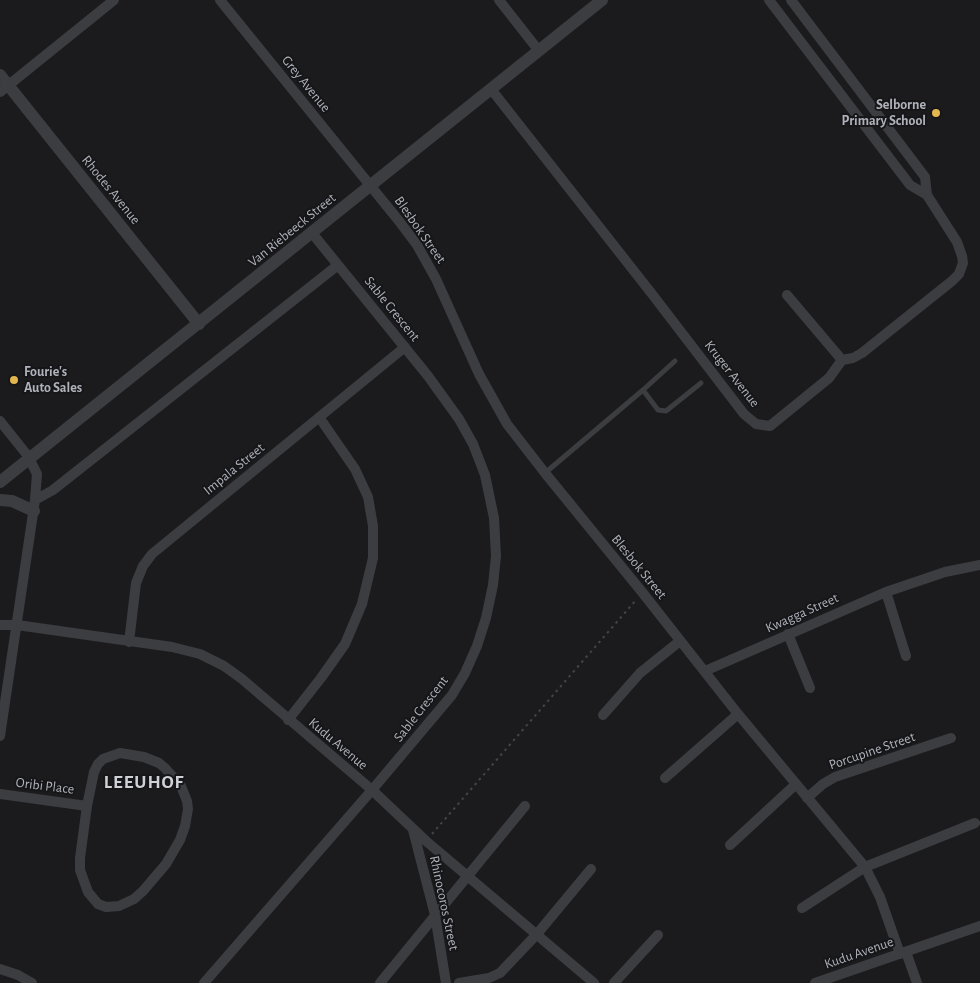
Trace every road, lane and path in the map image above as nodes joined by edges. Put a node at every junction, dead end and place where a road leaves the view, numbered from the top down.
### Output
1 (114, 0) edge
2 (220, 0) edge
3 (499, 0) edge
4 (602, 0) edge
5 (769, 0) edge
6 (790, 0) edge
7 (539, 50) junction
8 (0, 75) edge
9 (4, 89) edge
10 (491, 90) junction
11 (371, 186) junction
12 (928, 195) junction
13 (312, 233) junction
14 (338, 265) junction
15 (787, 295) dead end
16 (198, 324) junction
17 (405, 347) junction
18 (842, 360) junction
19 (674, 361) dead end
20 (701, 383) dead end
21 (643, 390) junction
22 (319, 417) junction
23 (0, 421) edge
24 (30, 460) junction
25 (544, 473) junction
26 (0, 482) edge
27 (0, 500) edge
28 (35, 506) junction
29 (980, 565) edge
30 (642, 592) junction
31 (886, 592) junction
32 (0, 625) edge
33 (17, 625) junction
34 (788, 634) junction
35 (680, 641) junction
36 (129, 642) junction
37 (906, 656) dead end
38 (705, 672) junction
39 (810, 688) dead end
40 (738, 714) junction
41 (603, 715) dead end
42 (288, 720) junction
43 (0, 736) edge
44 (951, 738) dead end
45 (665, 778) dead end
46 (795, 785) junction
47 (372, 790) junction
48 (0, 794) edge
49 (807, 798) junction
50 (87, 806) junction
51 (526, 806) dead end
52 (975, 823) dead end
53 (413, 829) junction
54 (426, 840) junction
55 (730, 844) dead end
56 (865, 868) junction
57 (591, 869) dead end
58 (468, 876) junction
59 (802, 908) dead end
60 (436, 915) junction
61 (980, 926) edge
62 (537, 934) junction
63 (658, 935) dead end
64 (903, 953) junction
65 (0, 969) edge
66 (818, 982) edge
67 (32, 983) edge
68 (204, 983) edge
69 (380, 983) edge
70 (446, 983) edge
71 (458, 983) edge
72 (594, 983) edge
73 (614, 983) edge
74 (917, 983) edge

1 - 9 street
2 - 11 street, Grey Avenue
3 - 7 street
4 - 7 street, Van Riebeeck Street
5 - 12 street
6 - 12 street
7 - 10 street, Van Riebeeck Street
8 - 9 street, Rhodes Avenue
9 - 16 street, Rhodes Avenue
10 - 11 street, Van Riebeeck Street
10 - 18 street, Kruger Avenue
11 - 13 street, Van Riebeeck Street
11 - 25 street, Blesbok Street
12 - 18 street
13 - 14 street, Sable Crescent
13 - 16 street, Van Riebeeck Street
14 - 17 street, Sable Crescent
14 - 28 street
15 - 18 street
16 - 24 street, Van Riebeeck Street
17 - 22 street, Impala Street
17 - 47 street, Sable Crescent
19 - 21 lane
20 - 21 lane
21 - 25 lane
22 - 36 street, Impala Street
22 - 42 street
23 - 24 street
24 - 26 street, Van Riebeeck Street
24 - 28 street
25 - 30 street, Blesbok Street
27 - 28 street
28 - 33 street
29 - 31 street, Kwagga Street
30 - 35 street, Blesbok Street
30 - 54 path
31 - 34 street, Kwagga Street
31 - 37 street
32 - 33 street, Kudu Avenue
33 - 36 street, Kudu Avenue
33 - 43 street
34 - 38 street, Kwagga Street
34 - 39 street
35 - 38 street, Blesbok Street
35 - 41 street
36 - 42 street, Kudu Avenue
38 - 40 street, Blesbok Street
40 - 45 street
40 - 46 street, Blesbok Street
42 - 47 street, Kudu Avenue
44 - 49 street, Porcupine Street
46 - 49 street, Blesbok Street
46 - 55 street
47 - 53 street, Kudu Avenue
47 - 68 street, Sable Crescent
48 - 50 street, Oribi Place
49 - 56 street, Blesbok Street
50 - 50 street, Oribi Place
51 - 58 street
52 - 56 street
53 - 54 street, Kudu Avenue
53 - 60 street, Rhinocoros Street
54 - 58 street, Kudu Avenue
56 - 59 street
56 - 64 street, Blesbok Street
57 - 62 street
58 - 60 street
58 - 62 street, Kudu Avenue
60 - 69 street
60 - 70 street, Rhinocoros Street
61 - 64 street, Kudu Avenue
62 - 71 street
62 - 72 street, Kudu Avenue
63 - 73 street
64 - 66 street, Kudu Avenue
64 - 74 street, Kudu Avenue
65 - 67 street

